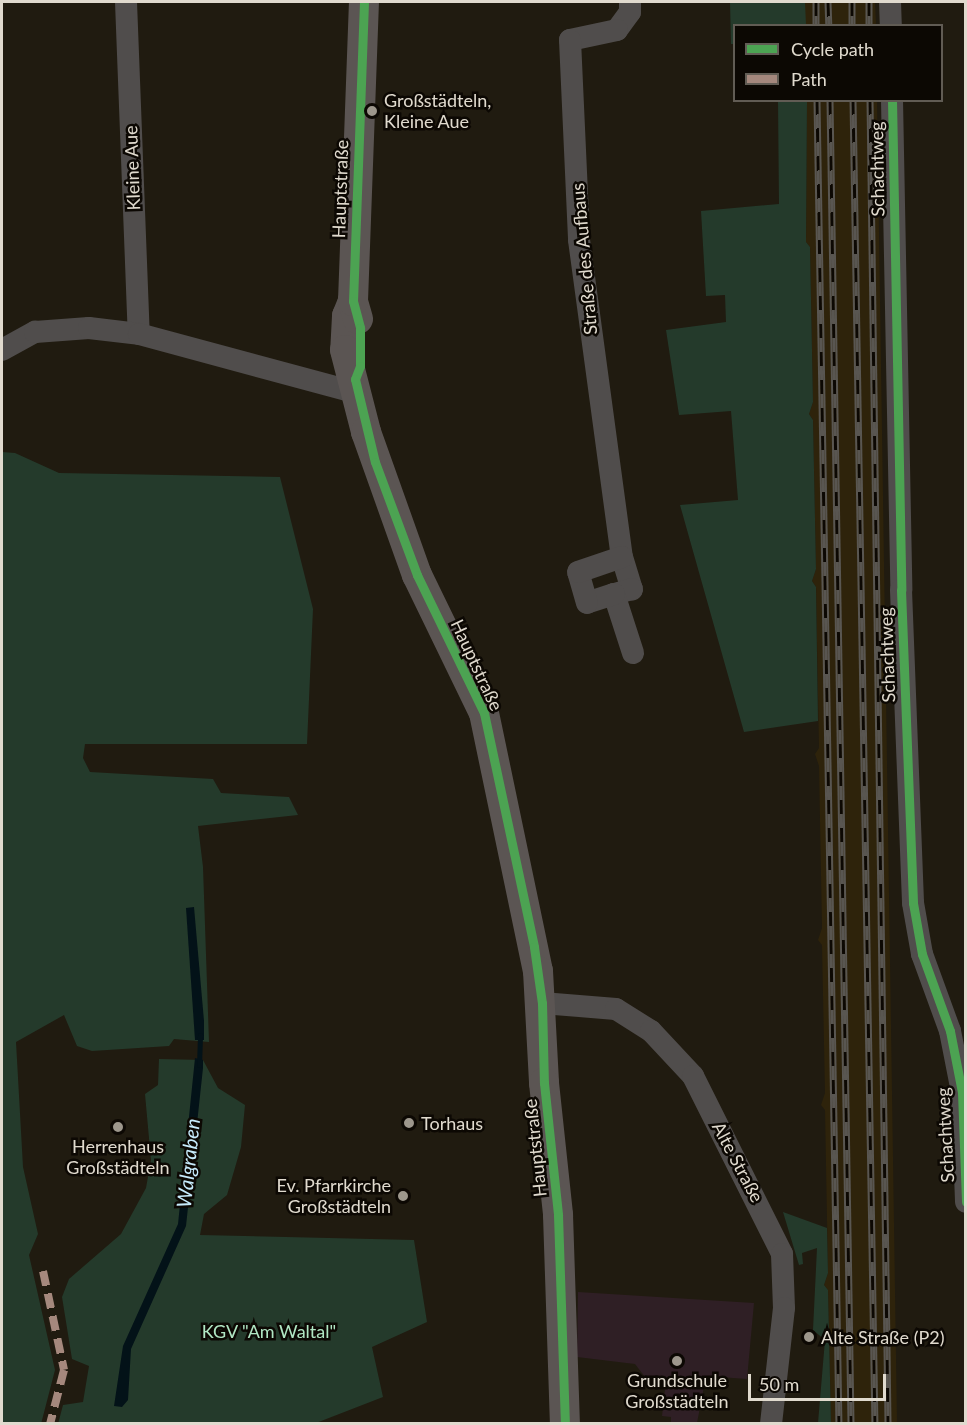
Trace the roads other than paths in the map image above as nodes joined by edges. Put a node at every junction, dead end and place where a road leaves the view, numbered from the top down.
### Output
1 (126, 2) edge
2 (364, 2) edge
3 (630, 2) edge
4 (891, 2) edge
5 (891, 24) edge
6 (892, 102) edge
7 (139, 334) junction
8 (2, 350) edge
9 (356, 386) junction
10 (622, 557) junction
11 (614, 594) junction
12 (633, 653) dead end
13 (542, 1003) junction
14 (966, 1202) edge
15 (565, 1424) edge
16 (771, 1424) edge

1 - 7 street, Kleine Aue
2 - 9 main road, Hauptstraße
3 - 10 street, Straße des Aufbaus
4 - 5 street
6 - 14 street, Schachtweg
7 - 8 street
7 - 9 street
9 - 13 main road, Hauptstraße
10 - 11 street, Straße des Aufbaus
10 - 11 street
11 - 12 street
13 - 15 main road, Hauptstraße
13 - 16 street, Alte Straße

